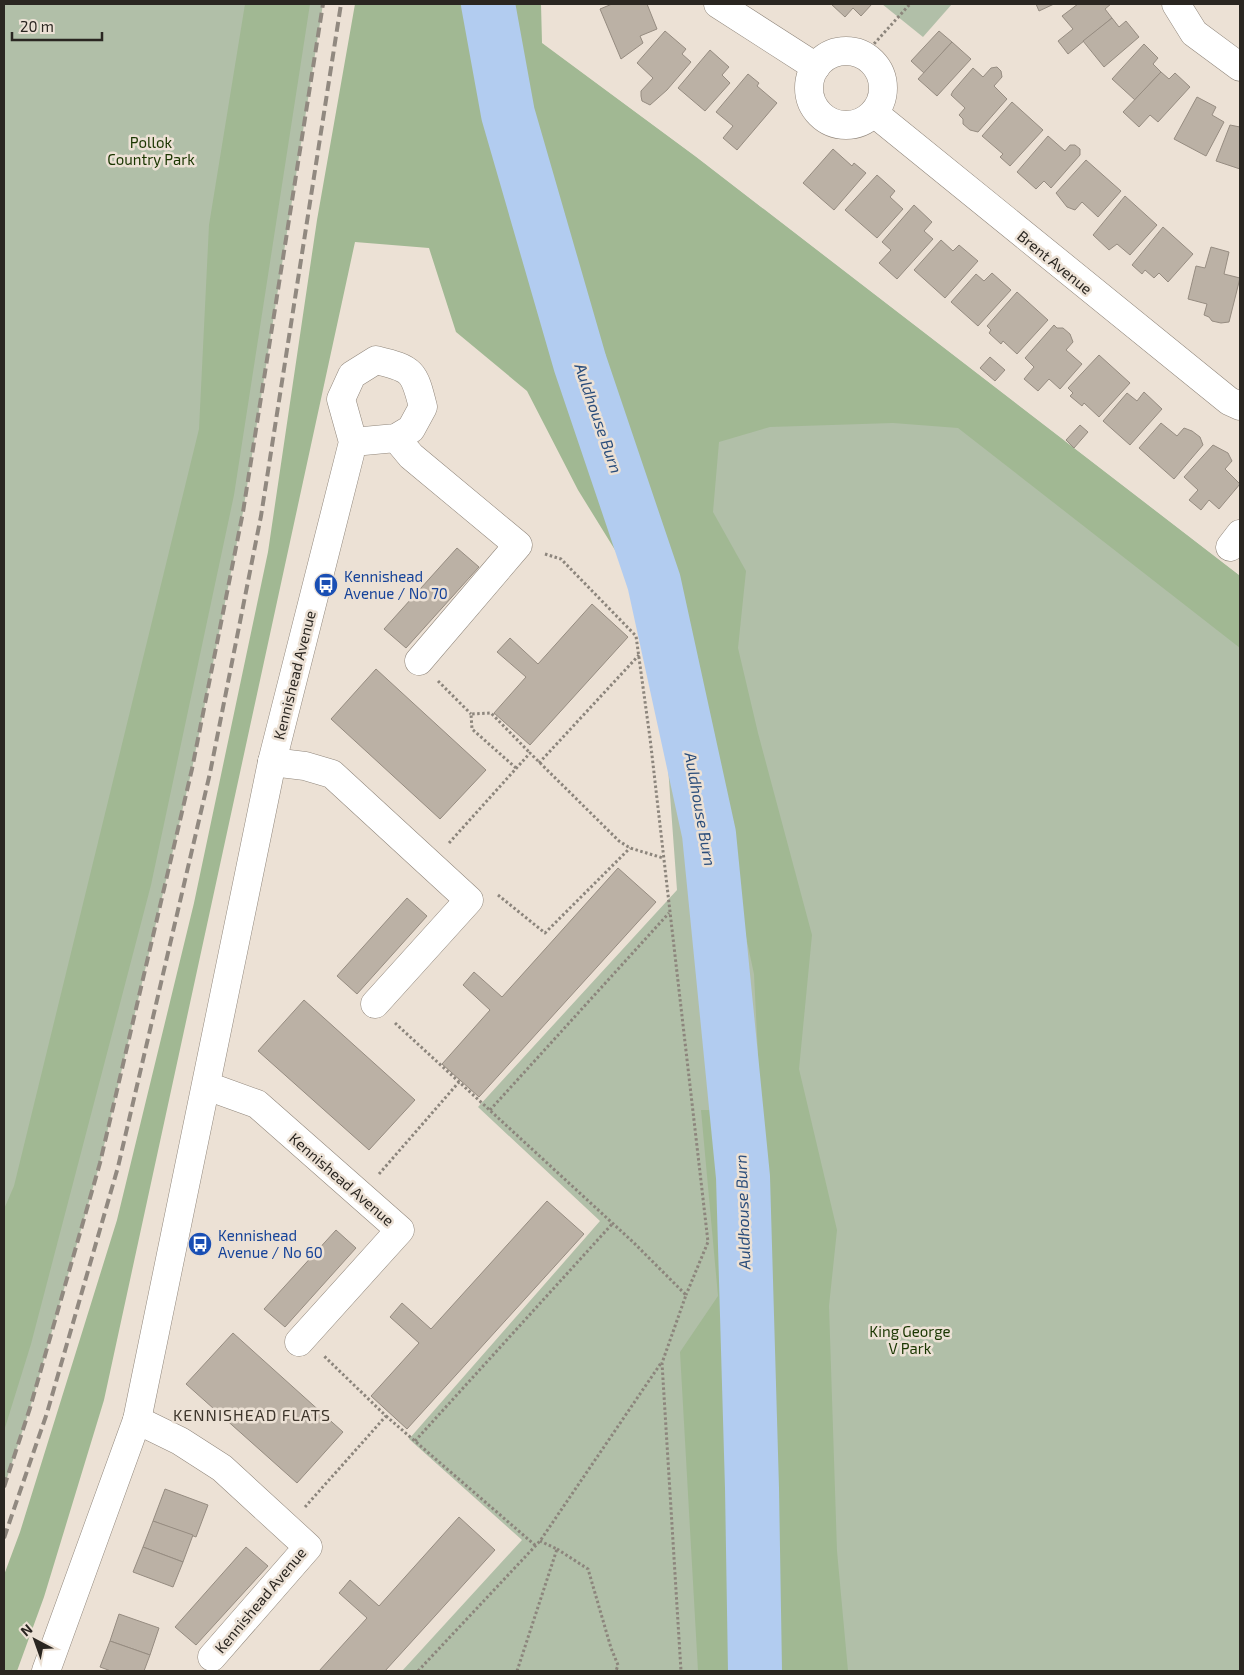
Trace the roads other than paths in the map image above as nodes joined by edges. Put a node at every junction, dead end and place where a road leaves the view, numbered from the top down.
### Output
1 (718, 4) edge
2 (1176, 4) edge
3 (816, 67) junction
4 (1240, 67) edge
5 (874, 113) junction
6 (1240, 406) edge
7 (396, 438) junction
8 (353, 442) junction
9 (418, 661) road end
10 (272, 762) junction
11 (375, 1004) road end
12 (207, 1086) junction
13 (301, 1339) road end
14 (137, 1420) junction
15 (212, 1658) dead end
16 (46, 1671) edge

1 - 3 street
2 - 4 street
3 - 5 street
3 - 5 street
5 - 6 street, Brent Avenue
7 - 8 street
7 - 8 street, Kennishead Avenue
7 - 9 street
8 - 10 street, Kennishead Avenue
10 - 11 street, Kennishead Avenue
10 - 12 street, Kennishead Avenue
12 - 13 street, Kennishead Avenue
12 - 14 street, Kennishead Avenue
14 - 15 street, Kennishead Avenue
14 - 16 street, Kennishead Avenue

